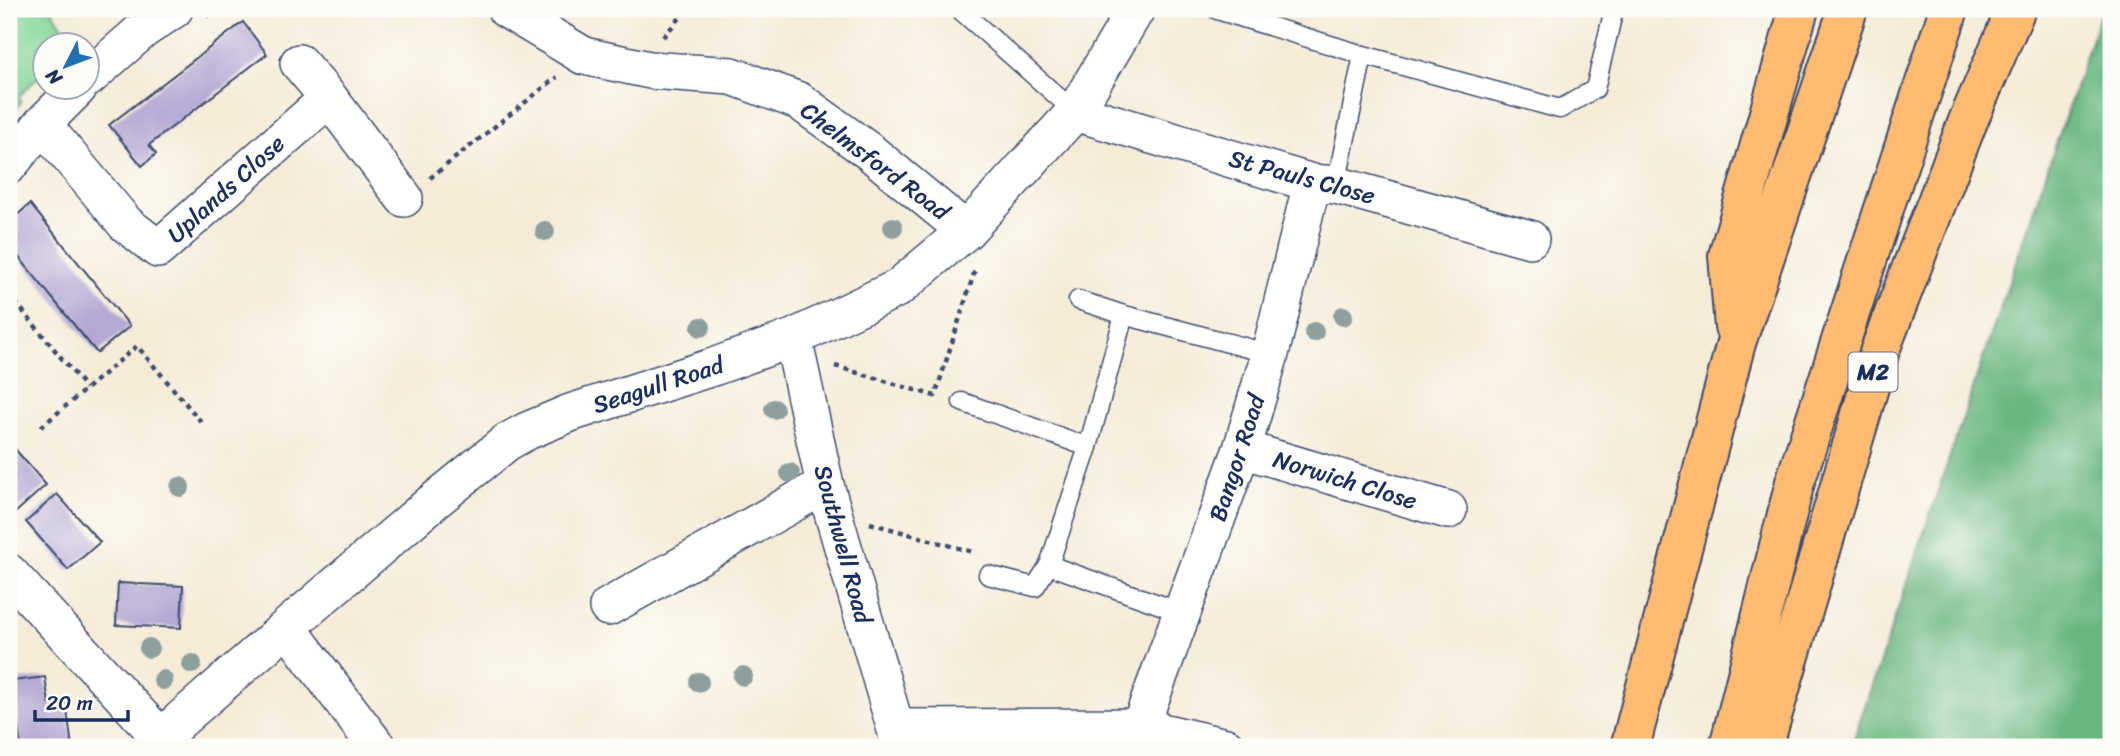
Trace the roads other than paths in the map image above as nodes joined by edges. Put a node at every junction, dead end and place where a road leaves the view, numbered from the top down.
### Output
1 (174, 9) edge
2 (959, 9) edge
3 (1136, 9) edge
4 (1614, 9) edge
5 (1799, 9) edge
6 (1847, 9) edge
7 (1949, 9) edge
8 (2016, 9) edge
9 (1217, 10) edge
10 (494, 15) edge
11 (1363, 55) junction
12 (299, 63) dead end
13 (102, 66) edge
14 (329, 98) junction
15 (64, 102) edge
16 (1075, 112) junction
17 (42, 124) junction
18 (9, 165) edge
19 (1324, 184) junction
20 (404, 198) road end
21 (959, 237) junction
22 (1530, 239) dead end
23 (1078, 300) dead end
24 (1124, 314) junction
25 (1736, 343) junction
26 (795, 347) junction
27 (1270, 354) junction
28 (962, 402) dead end
29 (1088, 447) junction
30 (1242, 449) junction
31 (830, 501) junction
32 (1448, 510) dead end
33 (1049, 565) junction
34 (9, 573) edge
35 (988, 575) dead end
36 (608, 607) dead end
37 (1183, 613) junction
38 (287, 627) junction
39 (1140, 727) junction
40 (899, 738) edge
41 (157, 743) edge
42 (377, 747) edge
43 (1226, 747) edge
44 (1630, 747) edge
45 (1729, 747) edge
46 (1763, 747) edge

1 - 13 street
2 - 16 lane
3 - 16 street, Seagull Road
4 - 11 lane
5 - 25 highway
6 - 25 highway
7 - 45 highway, M2
8 - 46 highway, M2
9 - 11 lane
10 - 21 street, Chelmsford Road
11 - 19 lane
12 - 14 street
14 - 17 street, Uplands Close
14 - 20 street
15 - 17 street
16 - 19 street, St Pauls Close
16 - 21 street, Seagull Road
17 - 18 street
19 - 22 street, St Pauls Close
19 - 27 street, Bangor Road
21 - 26 street, Seagull Road
23 - 24 lane
24 - 27 lane
24 - 29 lane
25 - 44 highway
26 - 31 street, Southwell Road
26 - 38 street, Seagull Road
27 - 30 street, Bangor Road
28 - 29 lane
29 - 33 lane
30 - 32 street, Norwich Close
30 - 37 street, Bangor Road
31 - 36 street
31 - 40 street, Southwell Road
33 - 35 lane
33 - 37 lane
34 - 41 street
37 - 39 street, Bangor Road
38 - 41 street, Seagull Road
38 - 42 street
39 - 40 street
39 - 43 street

